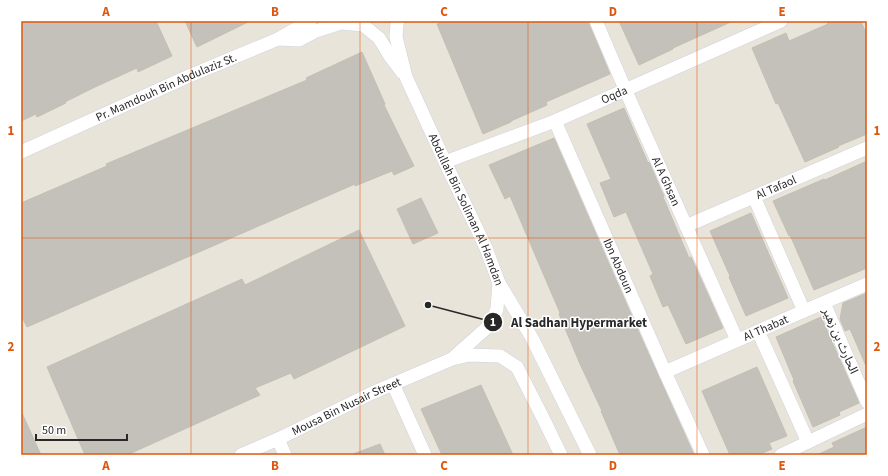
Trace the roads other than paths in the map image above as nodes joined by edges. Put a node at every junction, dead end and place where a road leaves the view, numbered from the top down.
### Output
1 (310, 21) edge
2 (398, 21) edge
3 (596, 21) edge
4 (781, 21) edge
5 (278, 39) junction
6 (406, 77) junction
7 (625, 89) junction
8 (555, 121) junction
9 (867, 148) edge
10 (21, 152) edge
11 (445, 162) junction
12 (754, 197) junction
13 (686, 226) junction
14 (499, 283) junction
15 (867, 284) edge
16 (824, 303) junction
17 (804, 311) junction
18 (758, 331) junction
19 (737, 340) junction
20 (452, 359) junction
21 (665, 372) junction
22 (393, 384) junction
23 (867, 402) edge
24 (867, 414) edge
25 (278, 439) junction
26 (808, 442) junction
27 (241, 455) edge
28 (285, 455) edge
29 (425, 455) edge
30 (561, 455) edge
31 (590, 455) edge
32 (703, 455) edge
33 (781, 455) edge

1 - 5 street, Pr. Mamdouh Bin Abdulaziz St.
2 - 6 street
3 - 7 street, Al A Ghsan
4 - 7 street, Oqda
5 - 6 street
5 - 10 street, Pr. Mamdouh Bin Abdulaziz St.
6 - 11 street, Abdullah Bin Soliman Al Hamdan
7 - 8 street, Oqda
7 - 13 street, Al A Ghsan
8 - 11 street, Oqda
8 - 21 street, Ibn Abdoun
9 - 12 street, Al Tafaol
11 - 14 street, Abdullah Bin Soliman Al Hamdan
12 - 13 street, Al Tafaol
12 - 17 street
13 - 19 street, Al A Ghsan
14 - 20 street
14 - 31 street, Abdullah Bin Soliman Al Hamdan
15 - 16 street, Al Thabat
16 - 17 street, Al Thabat
16 - 23 street, الحارث بن زهير
17 - 18 street, Al Thabat
18 - 19 street, Al Thabat
18 - 26 street
19 - 21 street, Al Thabat
20 - 22 street, Mousa Bin Nusair Street
20 - 30 street
21 - 32 street, Ibn Abdoun
22 - 25 street, Mousa Bin Nusair Street
22 - 29 street
24 - 26 street
25 - 27 street, Mousa Bin Nusair Street
25 - 28 street
26 - 33 street

